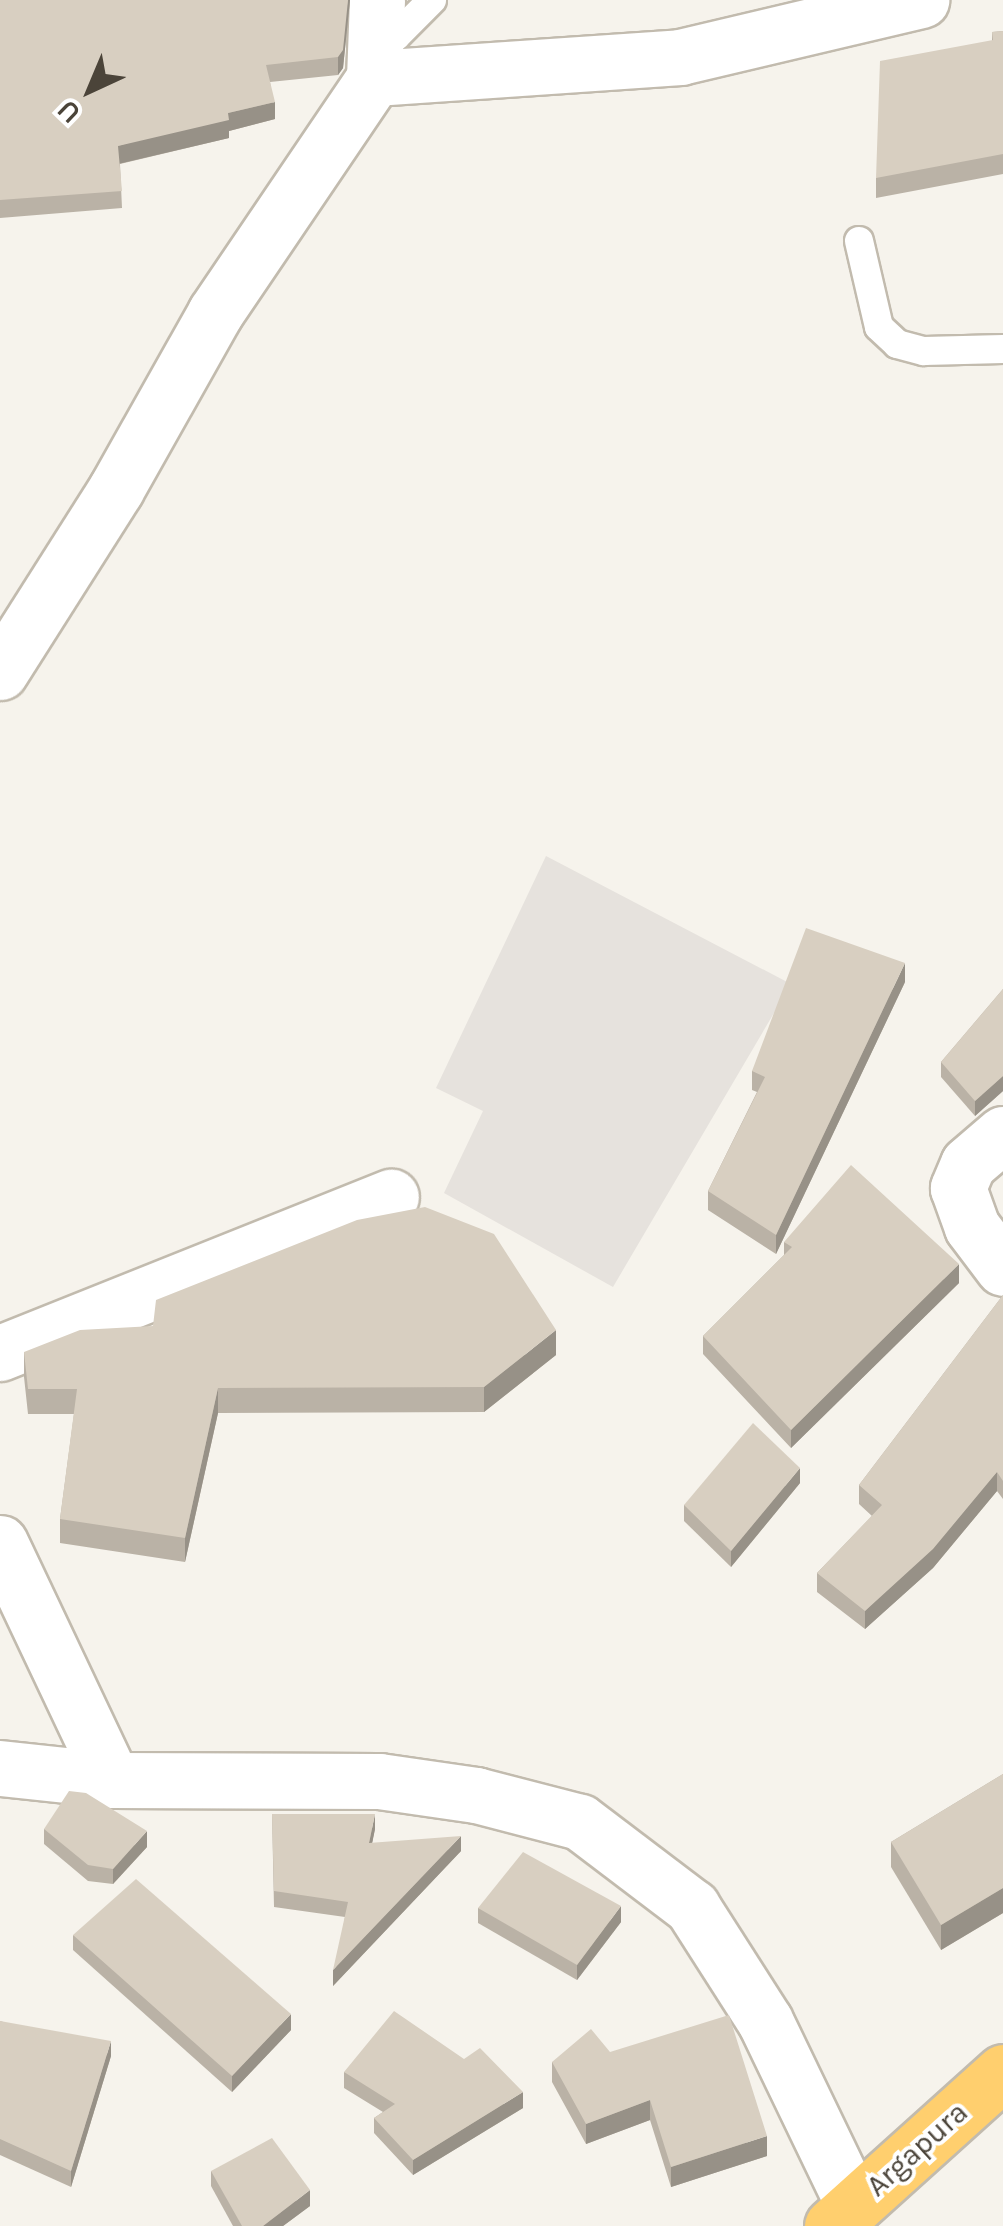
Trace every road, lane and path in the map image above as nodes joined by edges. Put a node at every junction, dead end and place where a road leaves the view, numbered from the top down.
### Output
1 (432, 0) edge
2 (922, 0) edge
3 (375, 41) edge
4 (858, 241) dead end
5 (1003, 348) edge
6 (0, 672) edge
7 (1003, 1134) edge
8 (391, 1196) dead end
9 (1003, 1268) edge
10 (0, 1353) edge
11 (0, 1543) edge
12 (0, 1768) edge
13 (112, 1780) junction
14 (1003, 2072) edge
15 (843, 2216) edge

1 - 3 lane
2 - 3 street
3 - 6 street
4 - 5 lane
7 - 9 street
8 - 10 street
11 - 13 street
12 - 13 street
13 - 15 street
14 - 15 highway, Argapura

